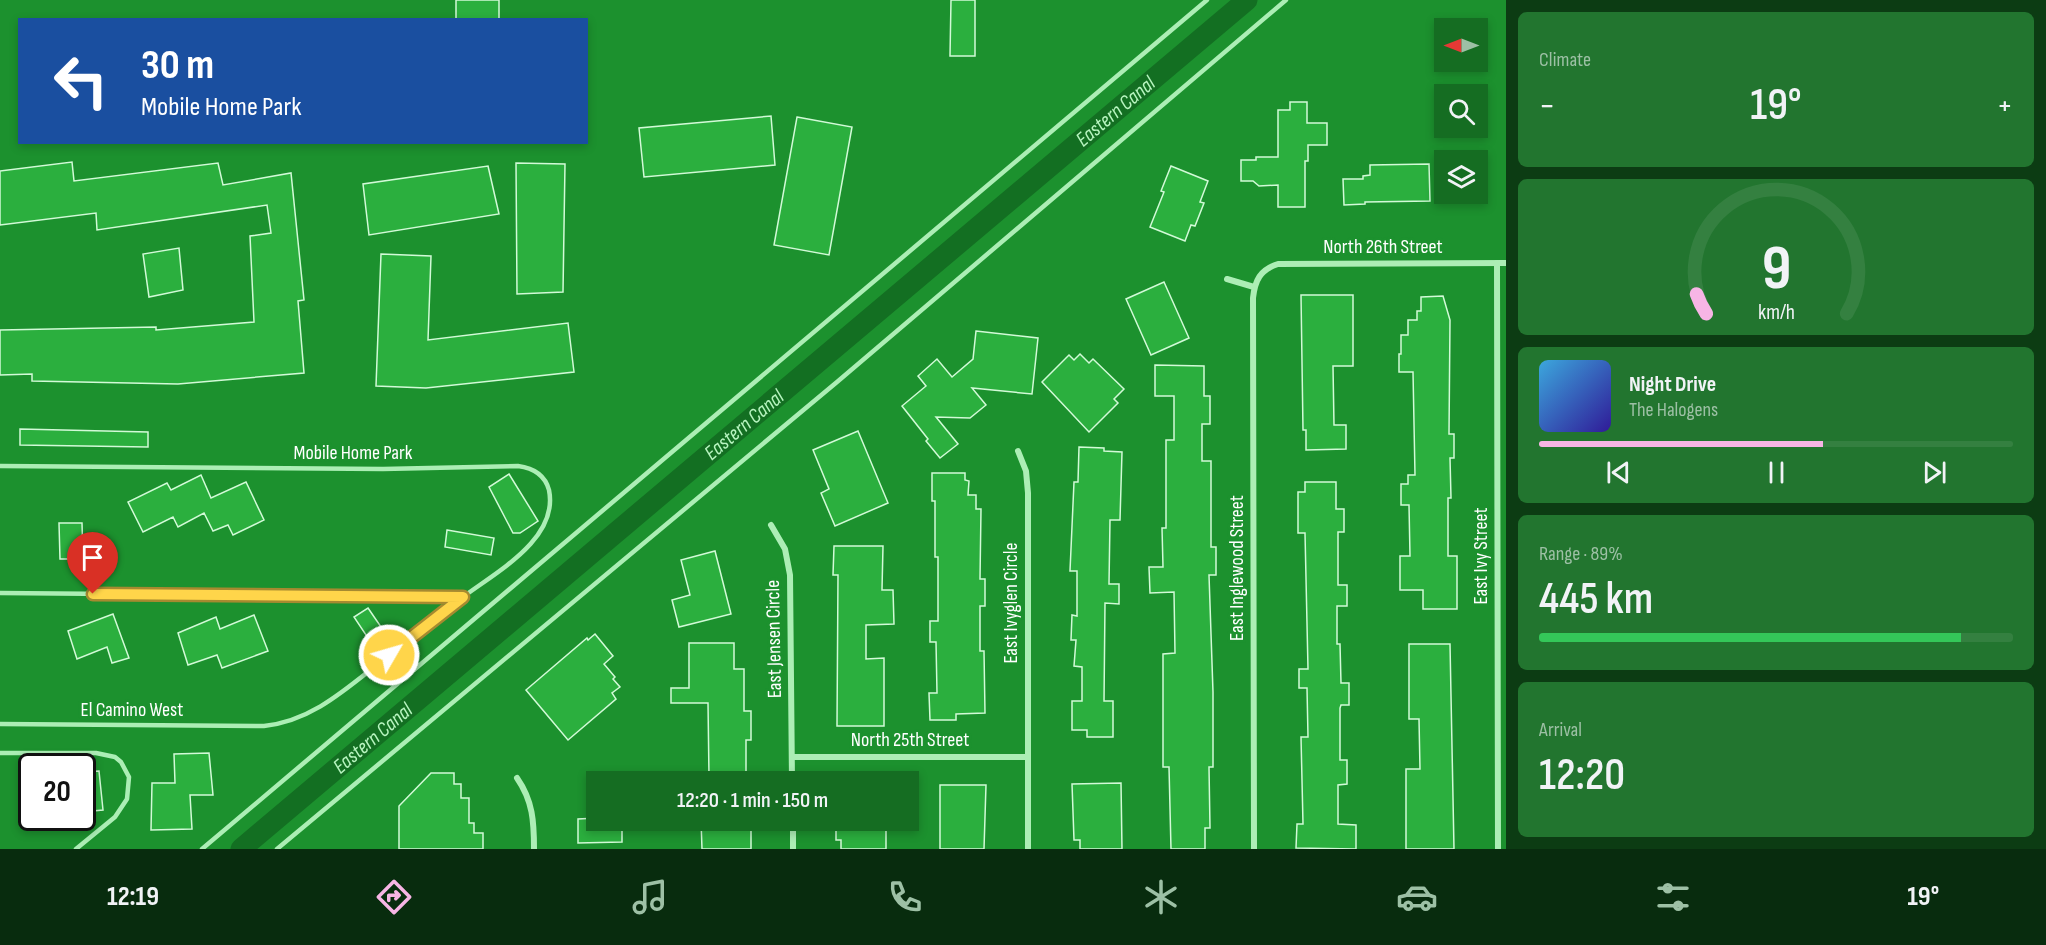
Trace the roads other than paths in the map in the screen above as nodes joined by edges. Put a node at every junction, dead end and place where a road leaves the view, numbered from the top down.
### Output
1 (1208, 0) edge
2 (1286, 0) edge
3 (1497, 263) junction
4 (1506, 263) edge
5 (1262, 272) joint
6 (1227, 279) dead end
7 (1254, 287) junction
8 (1017, 452) dead end
9 (0, 466) edge
10 (771, 525) dead end
11 (0, 593) edge
12 (463, 597) junction
13 (0, 724) edge
14 (264, 726) joint
15 (0, 753) edge
16 (792, 757) junction
17 (1027, 757) junction
18 (792, 771) edge
19 (517, 778) dead end
20 (792, 831) edge
21 (76, 849) edge
22 (202, 849) edge
23 (277, 849) edge
24 (534, 849) edge
25 (793, 849) edge
26 (1028, 849) edge
27 (1254, 849) edge
28 (1498, 849) edge

1 - 22 lane
2 - 23 lane
3 - 4 street, North 26th Street
3 - 5 street, North 26th Street
3 - 28 street, East Ivy Street
5 - 7 street, East Inglewood Street
6 - 7 street
7 - 27 street, East Inglewood Street
8 - 17 street, East Ivyglen Circle
9 - 12 lane, Mobile Home Park
10 - 16 street, East Jensen Circle
11 - 12 lane
12 - 14 lane, Mobile Home Park
13 - 14 lane, El Camino West
15 - 21 lane
16 - 17 street, North 25th Street
16 - 18 street, East Jensen Circle
17 - 26 street, East Ivyglen Circle
19 - 24 street
20 - 25 street

